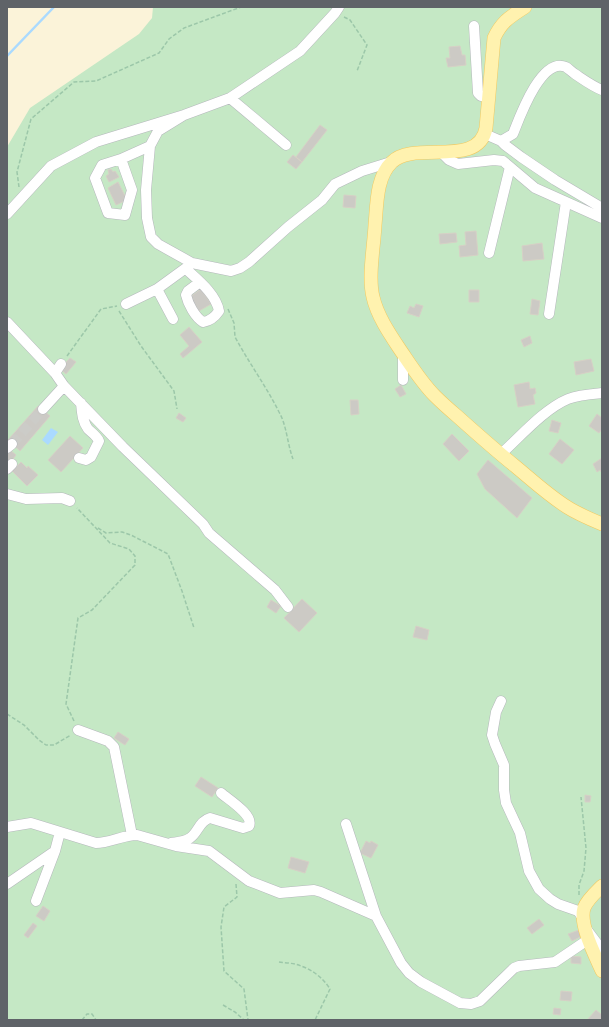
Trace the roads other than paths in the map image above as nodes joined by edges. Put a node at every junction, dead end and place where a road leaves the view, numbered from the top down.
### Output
1 (525, 7) edge
2 (337, 10) edge
3 (474, 26) dead end
4 (602, 90) edge
5 (230, 98) junction
6 (489, 98) junction
7 (184, 115) junction
8 (485, 134) junction
9 (501, 141) junction
10 (286, 145) dead end
11 (150, 146) junction
12 (442, 153) junction
13 (120, 159) junction
14 (391, 162) junction
15 (510, 167) junction
16 (566, 202) junction
17 (602, 208) edge
18 (7, 214) edge
19 (602, 218) edge
20 (489, 252) dead end
21 (189, 266) junction
22 (200, 282) dead end
23 (157, 289) junction
24 (121, 305) road end
25 (549, 314) dead end
26 (173, 319) dead end
27 (7, 322) edge
28 (403, 354) junction
29 (61, 364) road end
30 (55, 373) junction
31 (403, 380) dead end
32 (64, 386) junction
33 (602, 394) edge
34 (81, 403) junction
35 (43, 409) tunnel mouth
36 (501, 454) junction
37 (79, 458) dead end
38 (7, 494) edge
39 (70, 501) road end
40 (602, 524) edge
41 (288, 607) dead end
42 (501, 701) dead end
43 (78, 730) road end
44 (221, 794) dead end
45 (346, 824) dead end
46 (7, 827) edge
47 (60, 832) junction
48 (132, 835) junction
49 (166, 844) junction
50 (55, 851) junction
51 (7, 884) edge
52 (602, 886) edge
53 (36, 901) dead end
54 (376, 916) junction
55 (584, 924) junction
56 (602, 950) edge
57 (602, 971) edge

1 - 6 main road
2 - 5 street
3 - 6 street
4 - 9 street
5 - 7 street
5 - 10 street
6 - 8 main road
7 - 11 street
7 - 18 street
8 - 9 street
8 - 12 main road
9 - 17 street
11 - 13 street
11 - 21 street
12 - 14 main road
12 - 15 street
13 - 13 street
14 - 21 street
14 - 28 main road
15 - 16 street
15 - 20 street
16 - 19 street
16 - 25 street
21 - 22 street
21 - 23 street
23 - 24 street
23 - 26 street
27 - 30 street
28 - 31 street
28 - 36 main road
29 - 30 street
30 - 32 street
32 - 34 street
32 - 35 street
33 - 36 street
34 - 37 street
34 - 41 street
36 - 40 main road
38 - 39 street
42 - 55 street
43 - 48 street
44 - 49 street
45 - 54 street
46 - 47 street
47 - 48 street
47 - 50 street
48 - 49 street
49 - 54 street
50 - 51 street
50 - 53 street
52 - 55 main road
54 - 55 street
55 - 56 street
55 - 57 main road

